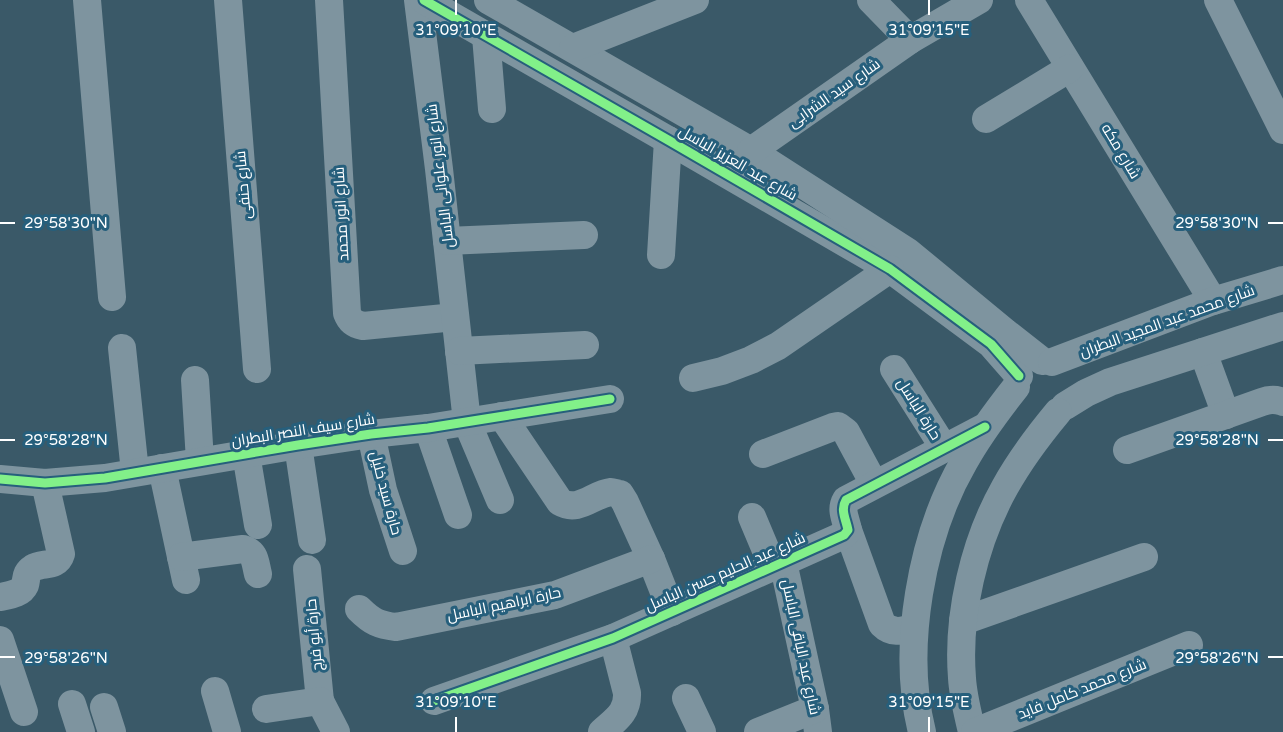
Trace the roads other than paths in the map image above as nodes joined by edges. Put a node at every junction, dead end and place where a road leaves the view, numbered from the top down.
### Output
1 (87, 0) edge
2 (228, 0) edge
3 (330, 0) edge
4 (418, 0) edge
5 (424, 0) edge
6 (488, 0) edge
7 (695, 0) edge
8 (871, 0) edge
9 (979, 0) edge
10 (1029, 0) edge
11 (1218, 0) edge
12 (486, 36) junction
13 (910, 40) junction
14 (573, 48) junction
15 (1070, 68) junction
16 (492, 109) dead end
17 (986, 119) dead end
18 (1283, 130) edge
19 (668, 140) junction
20 (751, 150) junction
21 (584, 235) dead end
22 (447, 241) junction
23 (661, 255) dead end
24 (890, 269) junction
25 (1283, 280) edge
26 (112, 297) dead end
27 (1213, 301) junction
28 (456, 317) junction
29 (1283, 326) edge
30 (585, 345) dead end
31 (122, 348) dead end
32 (459, 351) junction
33 (1203, 352) junction
34 (1047, 362) junction
35 (257, 369) dead end
36 (894, 369) dead end
37 (693, 378) dead end
38 (195, 380) dead end
39 (1018, 382) junction
40 (610, 399) dead end
41 (1283, 402) edge
42 (1062, 409) junction
43 (1226, 415) junction
44 (502, 416) junction
45 (467, 422) junction
46 (985, 427) junction
47 (428, 428) junction
48 (371, 434) junction
49 (298, 445) junction
50 (944, 448) junction
51 (1127, 450) dead end
52 (246, 454) junction
53 (763, 454) dead end
54 (200, 461) junction
55 (149, 470) junction
56 (0, 479) edge
57 (45, 483) junction
58 (874, 484) junction
59 (500, 501) dead end
60 (458, 515) dead end
61 (752, 517) dead end
62 (258, 525) dead end
63 (848, 530) junction
64 (312, 540) dead end
65 (403, 551) dead end
66 (1144, 557) dead end
67 (651, 559) junction
68 (778, 564) junction
69 (307, 568) dead end
70 (258, 574) dead end
71 (0, 597) edge
72 (359, 609) dead end
73 (672, 612) junction
74 (963, 621) junction
75 (914, 628) junction
76 (613, 638) junction
77 (0, 640) edge
78 (1189, 645) dead end
79 (215, 691) dead end
80 (686, 698) dead end
81 (320, 701) junction
82 (434, 701) dead end
83 (72, 704) dead end
84 (266, 708) dead end
85 (24, 712) dead end
86 (816, 721) edge
87 (81, 732) edge
88 (227, 732) edge
89 (336, 732) edge
90 (602, 732) edge
91 (702, 732) edge
92 (758, 732) edge
93 (922, 732) edge
94 (973, 732) edge

1 - 26 street
2 - 35 street, شارع حنفى
3 - 28 street, شارع انور محمد
4 - 22 street, شارع انور علوانى الباسل
5 - 12 street, شارع عبد العزيز الباسل
6 - 14 street, شارع عبد العزيز الباسل
7 - 14 street
8 - 13 street
9 - 13 street, شارع سيد الشرابى
10 - 15 street, شارع مكه
11 - 18 street
12 - 16 street
12 - 19 street, شارع عبد العزيز الباسل
13 - 20 street, شارع سيد الشرابى
14 - 20 street, شارع عبد العزيز الباسل
15 - 17 street
15 - 27 street, شارع مكه
19 - 23 street
19 - 24 street, شارع عبد العزيز الباسل
20 - 34 street, شارع عبد العزيز الباسل
21 - 22 street
22 - 28 street, شارع انور علوانى الباسل
24 - 37 street
24 - 39 street, شارع عبد العزيز الباسل
25 - 27 street, شارع محمد عبد المجيد البطران
27 - 34 street, شارع محمد عبد المجيد البطران
28 - 32 street, شارع انور علوانى الباسل
29 - 33 street
30 - 32 street
31 - 55 street
32 - 45 street, شارع انور علوانى الباسل
33 - 42 street
33 - 43 street
34 - 39 street
34 - 42 street
36 - 50 street, حارة الباسل
38 - 54 street
39 - 42 street
39 - 46 street
40 - 44 street, شارع سيف النصر البطران
41 - 43 street
42 - 74 street
43 - 51 street
44 - 45 street, شارع سيف النصر البطران
44 - 67 street
45 - 47 street, شارع سيف النصر البطران
45 - 59 street, شارع انور علوانى الباسل
46 - 50 street
46 - 75 street
47 - 48 street, شارع سيف النصر البطران
47 - 60 street
48 - 49 street, شارع سيف النصر البطران
48 - 65 street, حارة سيد خليل
49 - 52 street, شارع سيف النصر البطران
49 - 64 street
50 - 58 street
52 - 54 street, شارع سيف النصر البطران
52 - 62 street, شارع سيف النصر البطران
53 - 58 street
54 - 55 street, شارع سيف النصر البطران
55 - 57 street, شارع سيف النصر البطران
55 - 70 street
56 - 57 street, شارع سيف النصر البطران
57 - 71 street
58 - 63 street
61 - 68 street, شارع عبد الباقى الباسل
63 - 68 street, شارع عبد الحليم حسن الباسل
63 - 75 street
66 - 74 street
67 - 72 street, حارة ابراهيم الباسل
67 - 73 street
68 - 73 street, شارع عبد الحليم حسن الباسل
68 - 86 street, شارع عبد الباقى الباسل
69 - 81 street, حارة أبو فرج
73 - 76 street, شارع عبد الحليم حسن الباسل
74 - 94 street
75 - 93 street
76 - 82 street, شارع عبد الحليم حسن الباسل
76 - 90 street
77 - 85 street
78 - 94 street, شارع محمد كامل فايد
79 - 88 street
80 - 91 street
81 - 84 street
81 - 89 street, حارة أبو فرج
83 - 87 street
86 - 92 street

